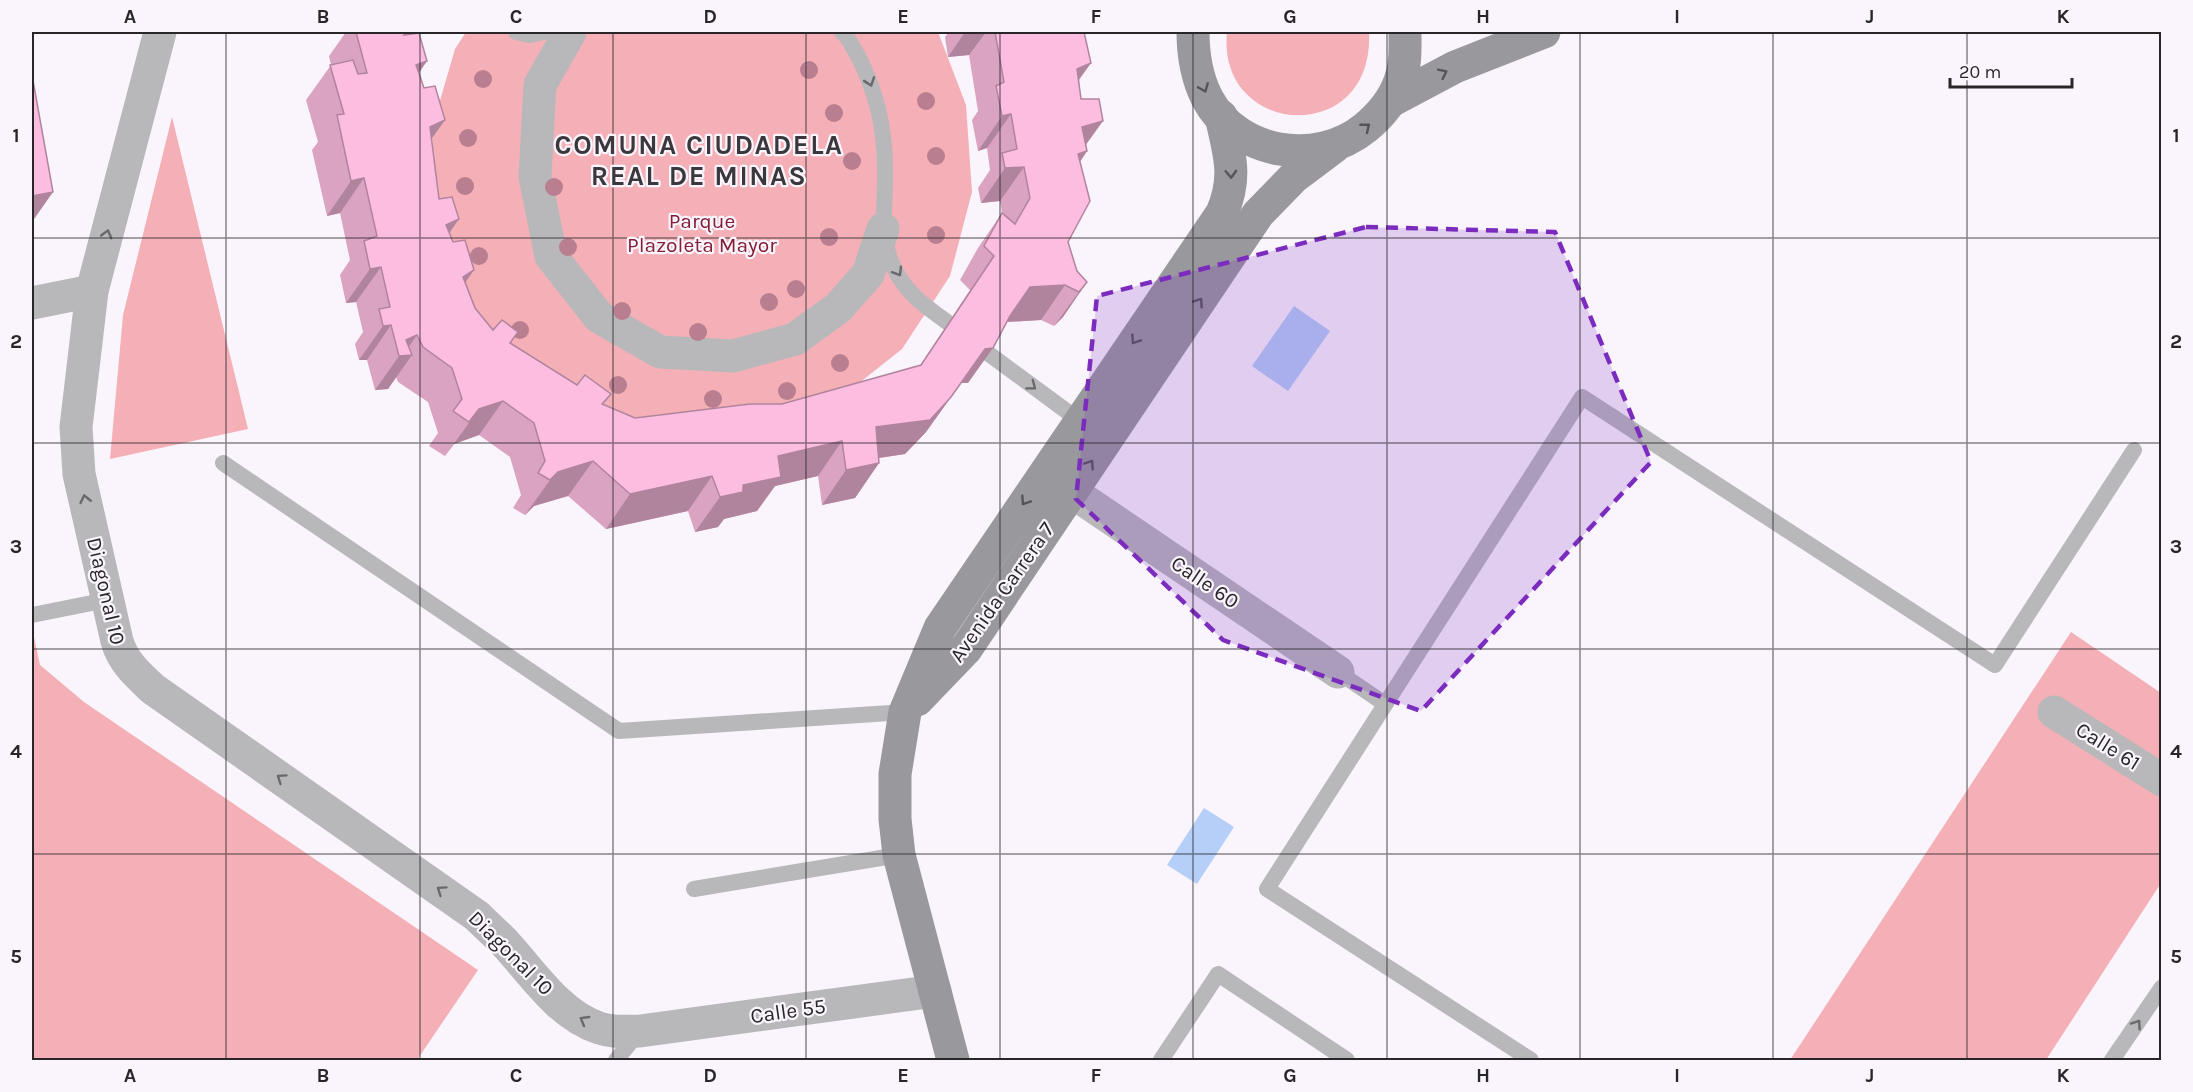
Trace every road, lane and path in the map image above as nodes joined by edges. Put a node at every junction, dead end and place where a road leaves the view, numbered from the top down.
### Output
1 (160, 32) edge
2 (516, 32) edge
3 (544, 32) edge
4 (570, 32) edge
5 (842, 32) edge
6 (1193, 32) edge
7 (1405, 32) edge
8 (1544, 32) edge
9 (1391, 101) junction
10 (1221, 116) junction
11 (1334, 147) junction
12 (883, 229) junction
13 (92, 291) junction
14 (32, 303) edge
15 (947, 322) edge
16 (985, 351) edge
17 (1080, 421) junction
18 (2134, 450) dead end
19 (223, 463) dead end
20 (1071, 492) junction
21 (107, 600) junction
22 (32, 615) edge
23 (1338, 672) joint
24 (1385, 704) junction
25 (905, 712) junction
26 (2054, 712) dead end
27 (2162, 780) edge
28 (899, 855) junction
29 (694, 889) dead end
30 (2162, 987) edge
31 (935, 991) junction
32 (640, 1031) junction
33 (616, 1060) edge
34 (952, 1060) edge
35 (1161, 1060) edge
36 (1347, 1060) edge
37 (1531, 1060) edge
38 (2112, 1060) edge

13 -> 1 street, Diagonal 10
2 - 3 lane
4 - 12 street
5 -> 12 lane
6 -> 10 main road
7 - 9 main road
9 -> 8 main road
11 -> 9 main road, Avenida Carrera 7
10 - 11 main road
10 -> 17 main road, Avenida Carrera 7
20 -> 11 main road, Avenida Carrera 7
12 -> 15 lane
13 - 14 street
21 -> 13 street, Diagonal 10
16 -> 17 lane
17 -> 25 main road, Avenida Carrera 7
18 - 24 lane
19 - 25 lane
20 - 23 street, Calle 60
20 - 25 main road, Avenida Carrera 7
21 - 22 lane
32 -> 21 street, Diagonal 10
23 - 24 lane
24 - 37 lane
25 - 28 main road
26 - 27 street, Calle 61
28 - 29 lane
28 - 31 main road
38 -> 30 lane
31 - 32 street, Calle 55
31 - 34 main road
32 - 33 lane
35 - 36 lane

